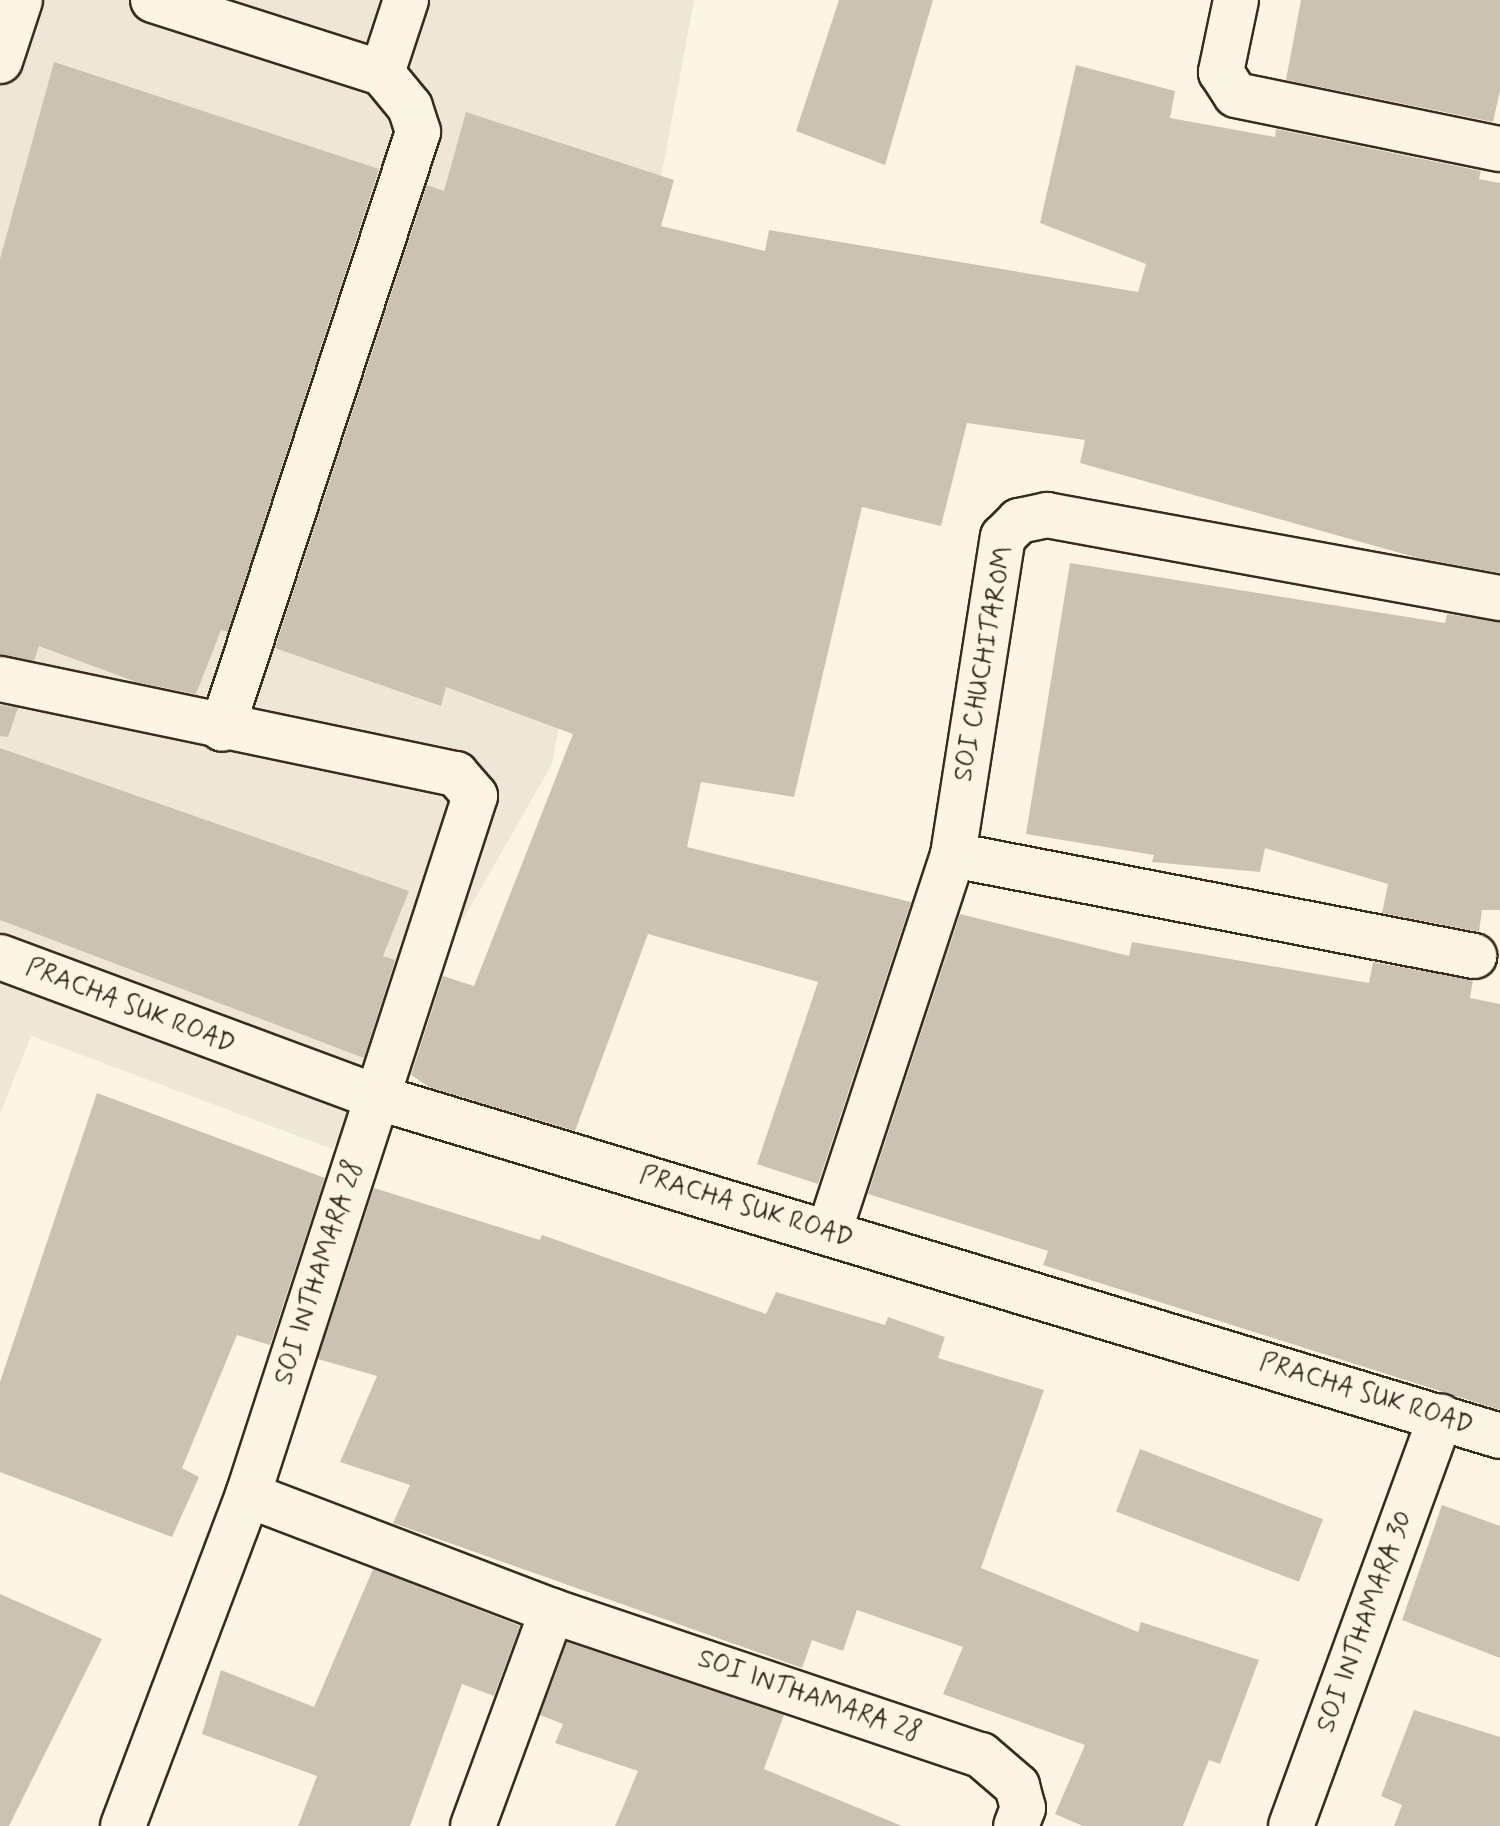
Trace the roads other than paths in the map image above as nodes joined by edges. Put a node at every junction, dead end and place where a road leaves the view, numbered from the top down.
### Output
1 (20, 0) edge
2 (153, 0) edge
3 (406, 0) edge
4 (1236, 0) edge
5 (0, 61) edge
6 (382, 73) junction
7 (1500, 149) edge
8 (1500, 598) edge
9 (0, 679) edge
10 (222, 729) junction
11 (953, 855) junction
12 (1474, 956) dead end
13 (0, 957) edge
14 (376, 1097) junction
15 (829, 1232) junction
16 (1441, 1417) junction
17 (1500, 1436) edge
18 (248, 1495) junction
19 (552, 1611) junction
20 (123, 1826) edge
21 (473, 1826) edge
22 (1016, 1826) edge
23 (1291, 1826) edge

1 - 5 street
2 - 6 street
3 - 6 street
4 - 7 street
6 - 10 street
8 - 11 street, SOI CHUCHITAROM
9 - 10 street
10 - 14 street, SOI INTHAMARA 28
11 - 12 street
11 - 15 street, SOI CHUCHITAROM
13 - 14 street, PRACHA SUK ROAD
14 - 15 street, PRACHA SUK ROAD
14 - 18 street, SOI INTHAMARA 28
15 - 16 street, PRACHA SUK ROAD
16 - 17 street, PRACHA SUK ROAD
16 - 23 street, SOI INTHAMARA 30
18 - 19 street, SOI INTHAMARA 28
18 - 20 street, SOI INTHAMARA 28
19 - 21 street
19 - 22 street, SOI INTHAMARA 28

